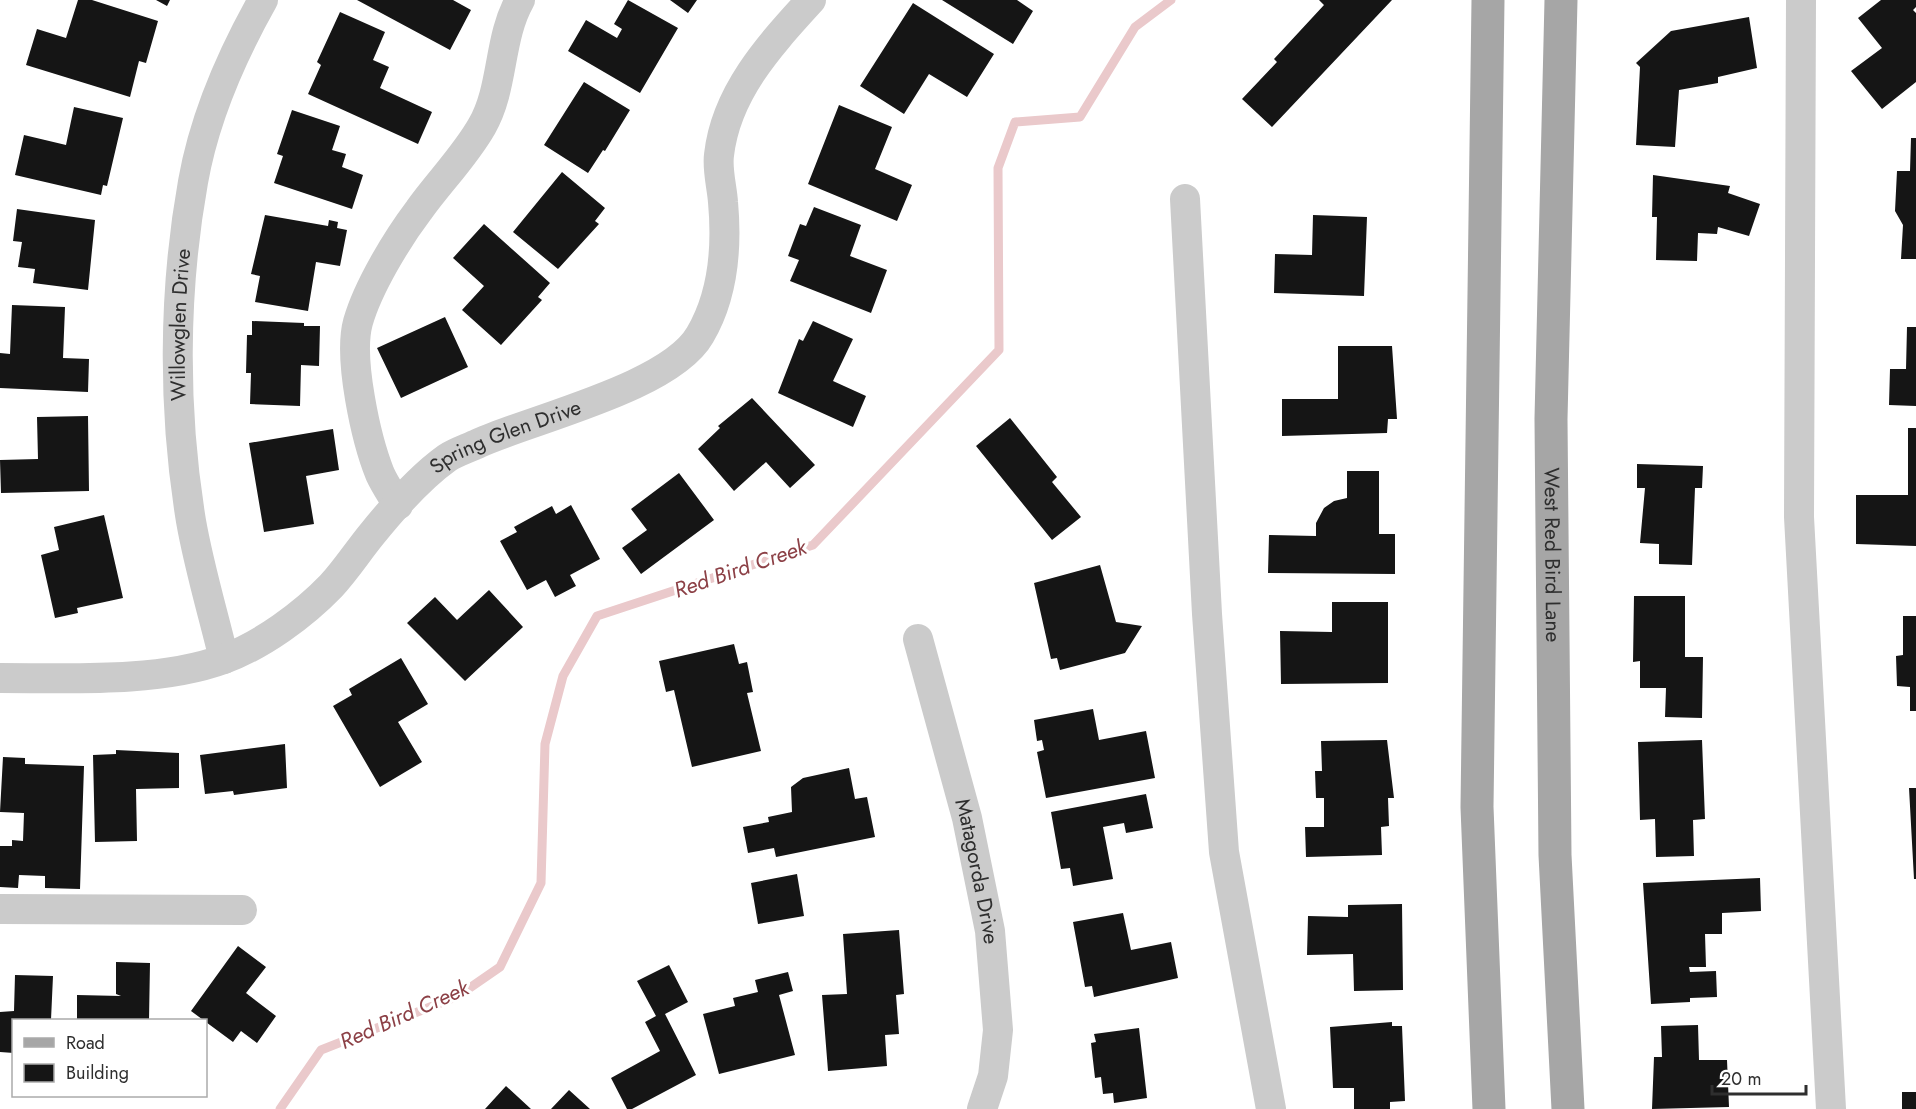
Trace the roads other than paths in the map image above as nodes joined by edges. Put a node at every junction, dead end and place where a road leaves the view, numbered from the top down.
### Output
1 (263, 0) edge
2 (520, 0) edge
3 (811, 0) edge
4 (1488, 0) edge
5 (1561, 0) edge
6 (1801, 0) edge
7 (1185, 199) dead end
8 (398, 505) junction
9 (918, 639) dead end
10 (224, 659) junction
11 (0, 678) edge
12 (0, 909) edge
13 (242, 910) dead end
14 (982, 1109) edge
15 (1271, 1109) edge
16 (1489, 1109) edge
17 (1568, 1109) edge
18 (1831, 1109) edge

1 - 10 street, Willowglen Drive
2 - 8 street
3 - 8 street, Spring Glen Drive
4 - 16 main road
5 - 17 main road, West Red Bird Lane
6 - 18 street
7 - 15 street
8 - 10 street, Spring Glen Drive
9 - 14 street, Matagorda Drive
10 - 11 street, Spring Glen Drive
12 - 13 street

